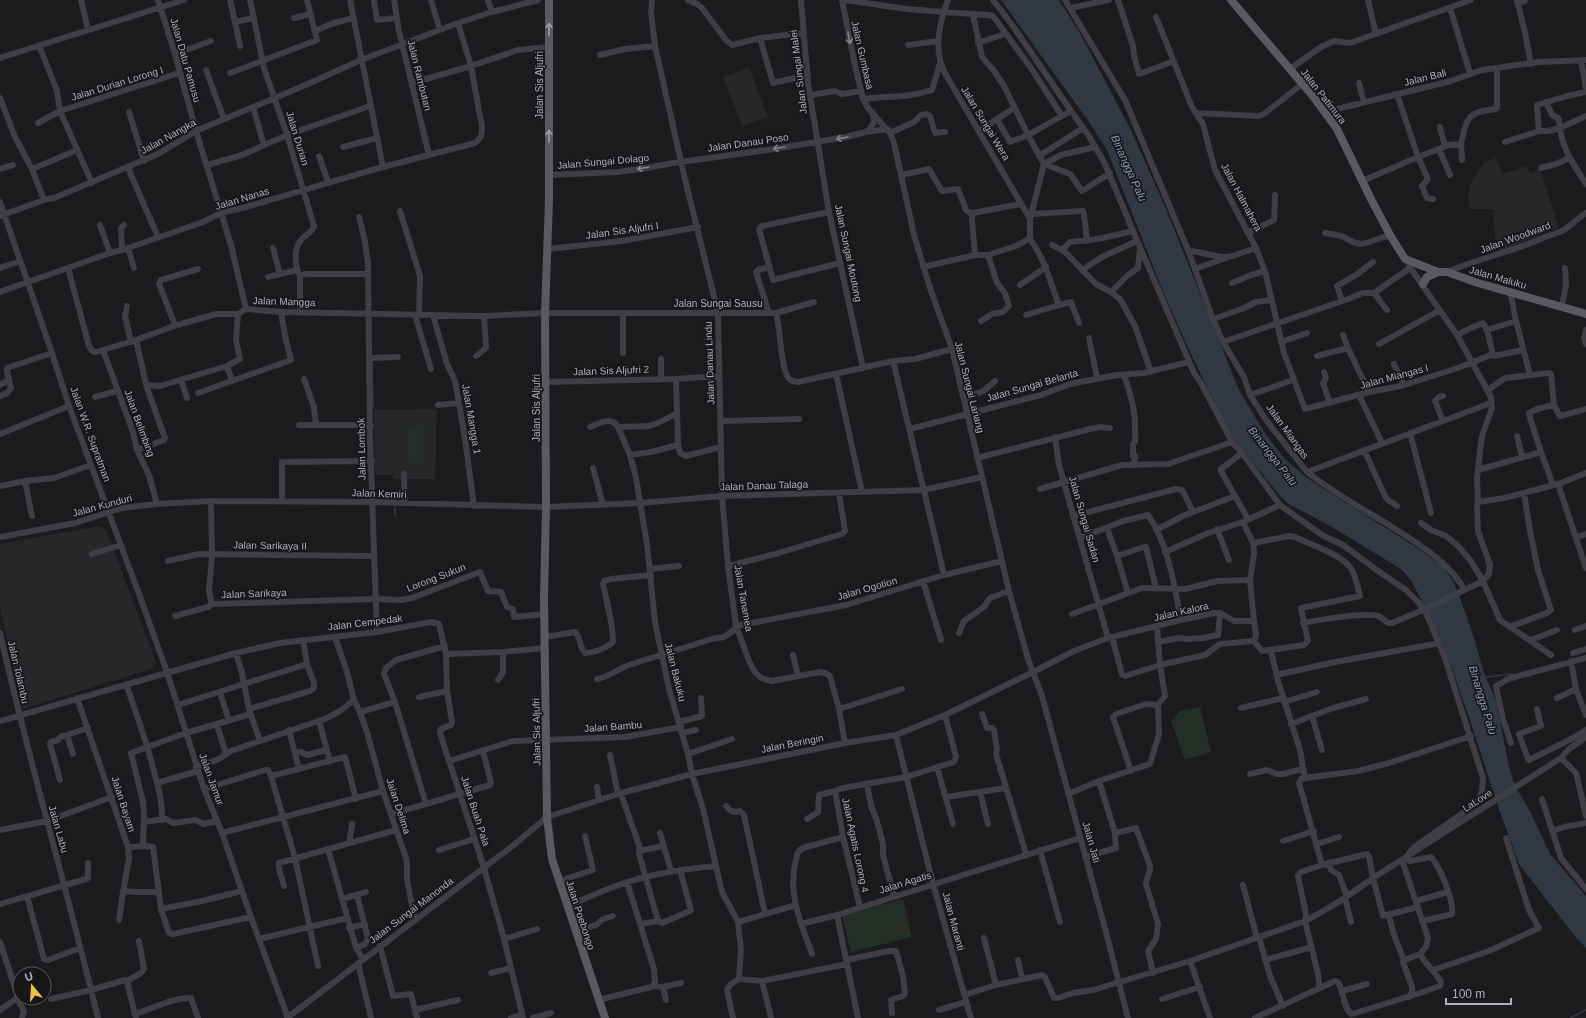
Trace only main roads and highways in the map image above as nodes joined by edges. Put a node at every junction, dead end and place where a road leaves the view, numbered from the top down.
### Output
1 (549, 0) edge
2 (1231, 0) edge
3 (1405, 259) joint
4 (1438, 272) junction
5 (1423, 284) road end
6 (1586, 314) edge
7 (547, 817) joint
8 (605, 1018) edge

7 -> 1 main road, Jalan Sis Aljufri
2 - 3 main road, Jalan Patimura
3 - 4 main road, Jalan Maluku
4 - 5 main road
4 - 6 main road, Jalan Maluku
7 - 8 main road, Jalan Poebongo

